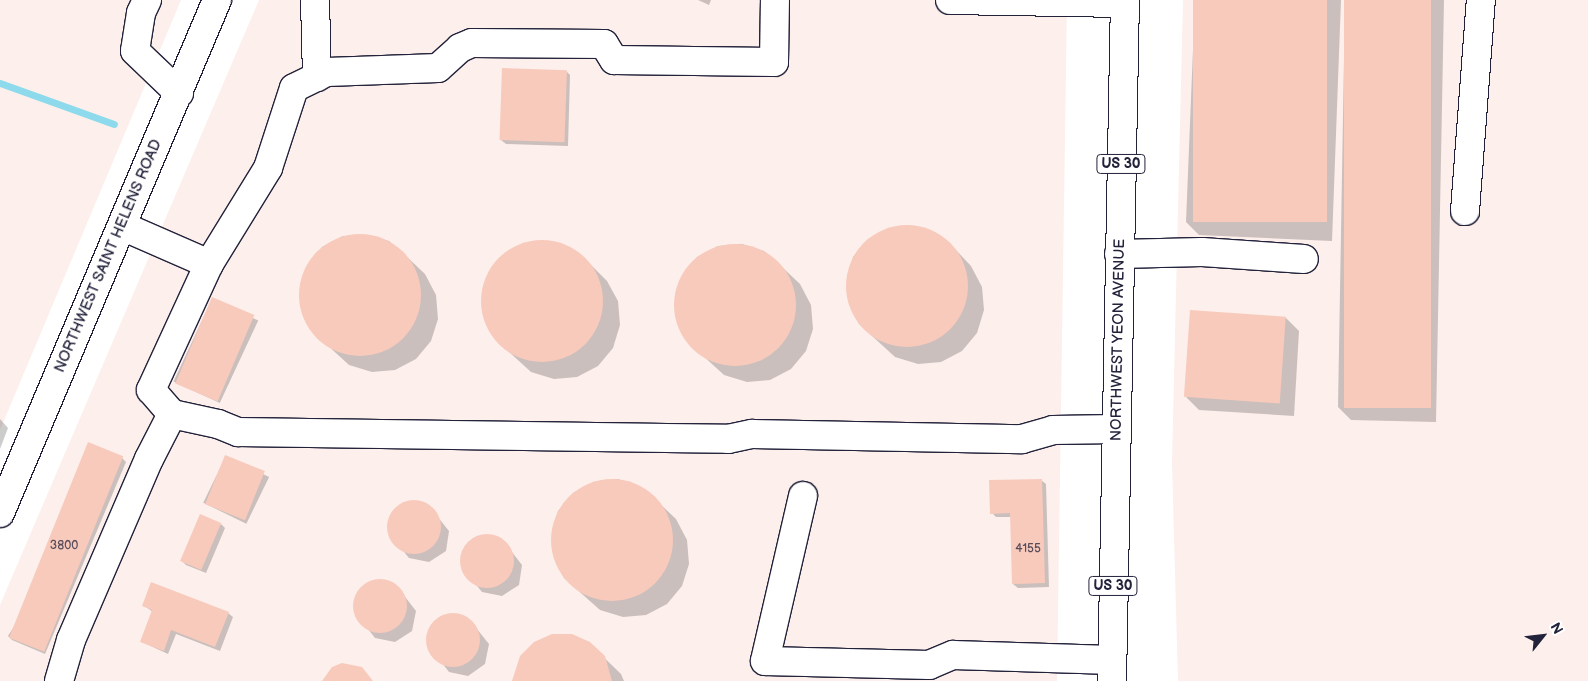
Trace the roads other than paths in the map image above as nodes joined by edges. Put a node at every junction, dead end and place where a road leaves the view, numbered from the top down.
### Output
1 (147, 0) edge
2 (217, 0) edge
3 (315, 0) edge
4 (775, 0) edge
5 (950, 0) edge
6 (1481, 0) edge
7 (1125, 2) edge
8 (316, 77) junction
9 (178, 93) junction
10 (1465, 211) dead end
11 (122, 226) junction
12 (1120, 254) junction
13 (1304, 259) dead end
14 (209, 264) junction
15 (172, 414) junction
16 (1116, 429) junction
17 (803, 496) dead end
18 (0, 513) edge
19 (1112, 671) edge
20 (59, 681) edge

1 - 9 main road
2 - 9 main road, NORTHWEST SAINT HELENS ROAD
3 - 8 main road
4 - 8 main road
5 - 7 main road
6 - 10 main road
7 - 12 main road, NORTHWEST YEON AVENUE / US 30
8 - 14 main road
9 - 11 main road, NORTHWEST SAINT HELENS ROAD
11 - 14 main road
11 - 18 main road, NORTHWEST SAINT HELENS ROAD
12 - 13 main road
12 - 16 main road, NORTHWEST YEON AVENUE / US 30
14 - 15 main road
15 - 16 main road
15 - 20 main road
16 - 19 main road, NORTHWEST YEON AVENUE / US 30
17 - 19 main road

